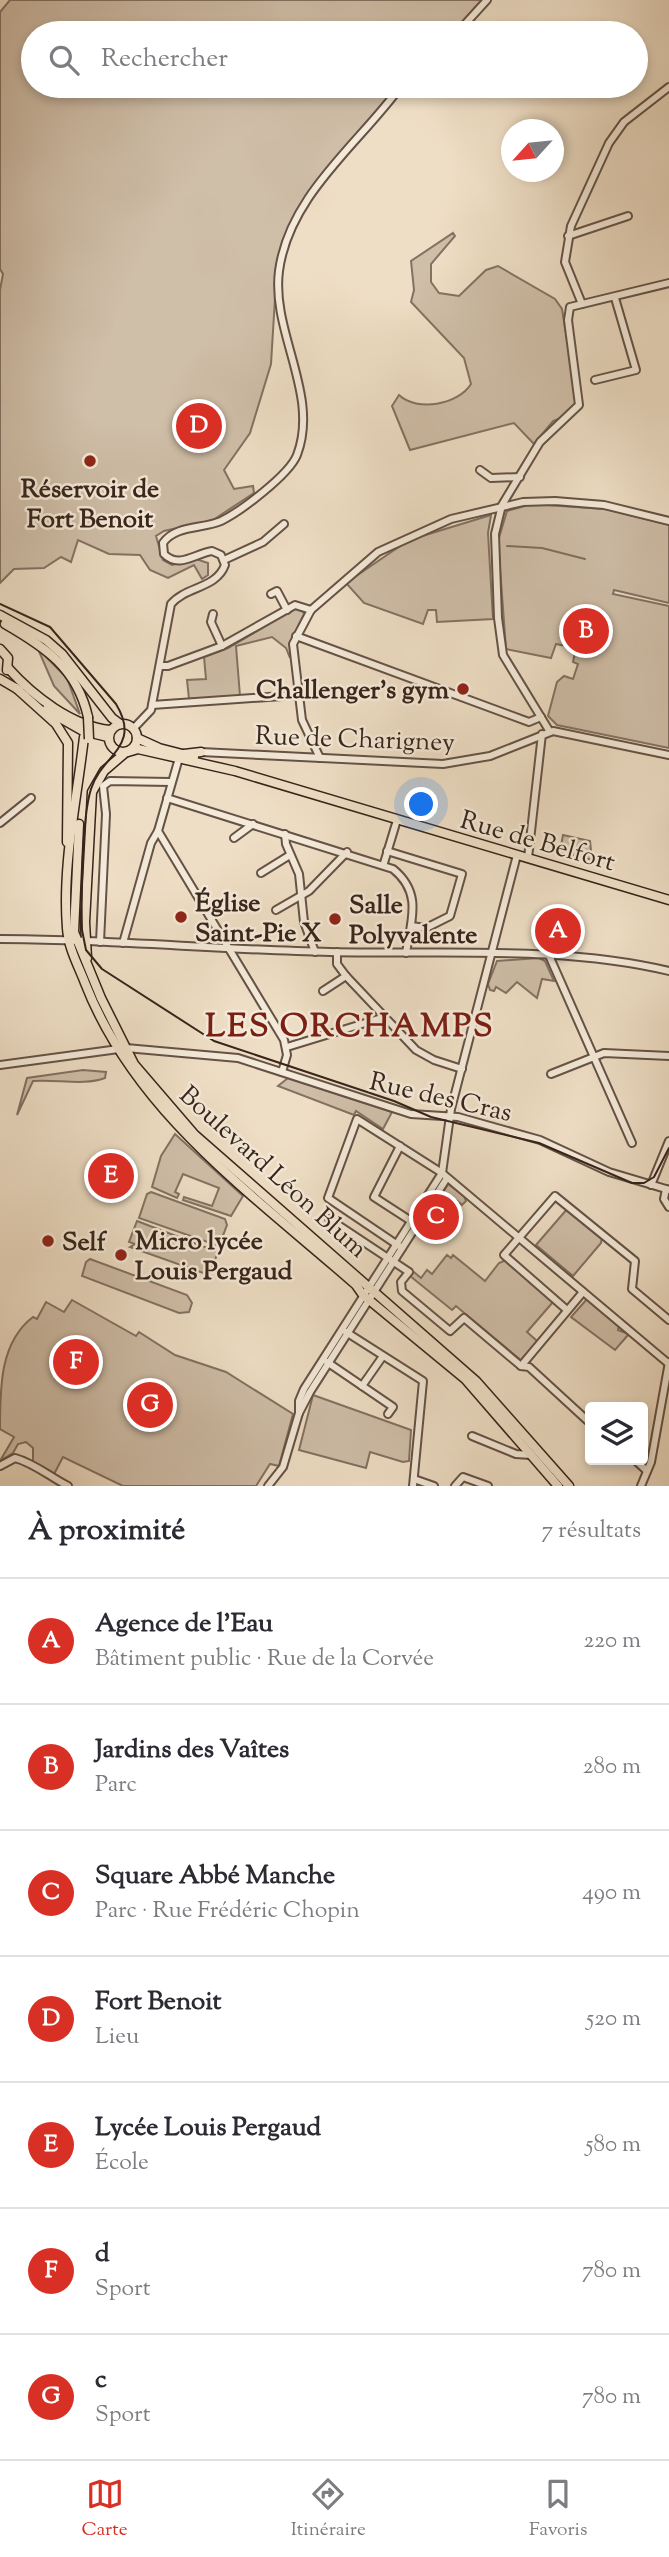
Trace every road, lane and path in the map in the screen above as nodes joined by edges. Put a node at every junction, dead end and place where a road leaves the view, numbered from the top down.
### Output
1 (487, 0) edge
2 (468, 21) edge
3 (669, 87) edge
4 (391, 98) edge
5 (628, 216) dead end
6 (568, 236) junction
7 (669, 283) edge
8 (615, 298) junction
9 (582, 304) junction
10 (595, 380) dead end
11 (480, 470) dead end
12 (520, 477) junction
13 (502, 505) junction
14 (669, 522) edge
15 (284, 524) dead end
16 (224, 560) junction
17 (271, 594) dead end
18 (287, 610) junction
19 (311, 610) junction
20 (213, 614) dead end
21 (0, 615) edge
22 (0, 623) edge
23 (296, 636) junction
24 (222, 646) junction
25 (0, 649) edge
26 (161, 666) junction
27 (8, 668) junction
28 (0, 678) edge
29 (16, 688) junction
30 (297, 695) junction
31 (152, 705) junction
32 (541, 717) junction
33 (120, 724) junction
34 (134, 729) junction
35 (550, 732) junction
36 (109, 734) junction
37 (542, 734) junction
38 (86, 738) junction
39 (137, 738) junction
40 (126, 752) junction
41 (200, 755) junction
42 (669, 755) edge
43 (181, 756) junction
44 (320, 758) junction
45 (235, 771) junction
46 (171, 782) junction
47 (31, 798) dead end
48 (167, 798) junction
49 (397, 820) junction
50 (0, 823) edge
51 (253, 824) junction
52 (158, 831) junction
53 (285, 834) junction
54 (234, 838) dead end
55 (346, 852) junction
56 (387, 852) junction
57 (290, 855) junction
58 (517, 855) junction
59 (528, 858) junction
60 (384, 863) junction
61 (68, 864) junction
62 (261, 873) dead end
63 (302, 895) junction
64 (669, 900) edge
65 (276, 910) dead end
66 (411, 926) junction
67 (0, 939) edge
68 (77, 941) junction
69 (100, 942) junction
70 (123, 943) junction
71 (230, 950) junction
72 (315, 952) junction
73 (337, 952) junction
74 (405, 953) junction
75 (548, 953) junction
76 (491, 955) junction
77 (669, 971) edge
78 (346, 976) junction
79 (323, 991) dead end
80 (386, 1017) junction
81 (287, 1047) junction
82 (121, 1049) junction
83 (594, 1055) junction
84 (669, 1056) edge
85 (0, 1065) edge
86 (462, 1069) junction
87 (282, 1072) junction
88 (551, 1074) dead end
89 (450, 1117) junction
90 (669, 1141) edge
91 (632, 1143) dead end
92 (400, 1146) junction
93 (445, 1176) junction
94 (651, 1185) junction
95 (668, 1190) edge
96 (669, 1207) edge
97 (329, 1219) dead end
98 (411, 1221) junction
99 (518, 1238) junction
100 (399, 1246) junction
101 (391, 1259) junction
102 (372, 1288) junction
103 (583, 1292) junction
104 (366, 1297) junction
105 (567, 1310) junction
106 (669, 1320) edge
107 (344, 1331) junction
108 (383, 1356) junction
109 (325, 1361) junction
110 (669, 1363) edge
111 (521, 1366) junction
112 (362, 1386) junction
113 (388, 1414) dead end
114 (585, 1418) edge
115 (472, 1436) dead end
116 (531, 1455) junction
117 (641, 1465) edge
118 (0, 1466) edge
119 (648, 1471) junction
120 (413, 1483) edge
121 (68, 1486) edge
122 (268, 1486) edge
123 (433, 1486) edge
124 (455, 1486) edge
125 (488, 1486) edge
126 (558, 1486) edge
127 (569, 1486) edge
128 (641, 1486) edge

1 - 2 street
3 - 6 street
4 - 16 street
5 - 6 street
6 - 9 street
7 - 8 street
8 - 9 street
8 - 10 street
9 - 12 street
11 - 12 street
12 - 13 street
13 - 14 street
13 - 19 street
13 - 32 street
15 - 16 street
16 - 26 street
17 - 18 street
18 - 19 street
18 - 24 street
19 - 23 street
20 - 24 street
21 - 33 main road
22 - 38 main road, bridge
23 - 30 street
23 - 32 street
24 - 26 street
25 - 27 main road
26 - 31 street
27 - 28 main road
27 - 36 main road
28 - 29 main road
29 - 36 main road
29 - 61 main road
30 - 31 street
30 - 44 street
31 - 34 street
32 - 35 street
33 - 34 main road
33 - 36 main road
34 - 39 main road
35 - 37 street, Rue de Charigney
35 - 42 street, Rue de Charigney
36 - 40 main road
37 - 44 street, Rue de Charigney
37 - 59 street
38 - 61 main road, Boulevard Léon Blum
38 - 68 main road, Boulevard Léon Blum
39 - 40 main road
39 - 43 main road, Rue de Belfort
40 - 43 main road, Rue de Belfort
40 - 68 main road
41 - 43 main road, Rue de Belfort
41 - 44 street, Rue de Charigney
41 - 45 main road, Rue de Belfort
43 - 45 main road, Rue de Belfort
43 - 46 street
45 - 49 main road, Rue de Belfort
46 - 48 street
46 - 69 street
47 - 50 street
48 - 51 street
48 - 52 street
49 - 56 street
49 - 58 main road, Rue de Belfort
51 - 53 street
51 - 54 street
52 - 70 street
52 - 71 street
53 - 55 street
53 - 57 street
55 - 60 street
55 - 63 street
56 - 60 street
56 - 66 street
57 - 62 street
57 - 63 street
58 - 59 main road, Rue de Belfort
58 - 76 street
59 - 64 main road, Rue de Belfort
60 - 66 street
61 - 68 main road, Boulevard Léon Blum
63 - 65 street
63 - 72 street
66 - 74 street
67 - 68 street
68 - 69 street
68 - 82 main road, Boulevard Léon Blum
68 - 82 main road, Boulevard Léon Blum
69 - 70 street
70 - 71 street
71 - 72 street
71 - 81 street
72 - 73 street
73 - 74 street
73 - 78 street
74 - 76 street
75 - 76 street
75 - 77 street
75 - 83 street
76 - 86 street
78 - 79 street
78 - 80 street
80 - 81 street
80 - 86 street
81 - 87 street
82 - 85 street, Rue des Cras
82 - 87 street, Rue des Cras
82 - 102 main road, Boulevard Léon Blum
82 - 104 main road, Boulevard Léon Blum
83 - 84 street
83 - 88 street
83 - 91 street
86 - 89 street
87 - 89 street, Rue des Cras
89 - 93 street
89 - 94 street, Rue des Cras
90 - 94 street
92 - 93 street
92 - 98 street
92 - 100 street
93 - 98 street
93 - 99 street
93 - 100 street
94 - 95 street, Rue des Cras
95 - 96 street
97 - 101 street
98 - 100 street
99 - 103 street
99 - 105 street
99 - 106 street
100 - 101 street
101 - 102 street
101 - 111 street
102 - 104 street
102 - 127 main road, Boulevard Léon Blum
103 - 105 street
103 - 110 street
104 - 107 street
104 - 116 main road, Boulevard Léon Blum
105 - 111 street
107 - 108 street
107 - 109 street
108 - 112 street
108 - 120 street
109 - 112 street
109 - 122 street
110 - 119 street
111 - 114 street
112 - 113 street
115 - 116 street
116 - 126 main road, Boulevard Léon Blum
117 - 119 street
118 - 121 street
119 - 128 street
120 - 123 street
124 - 125 street

